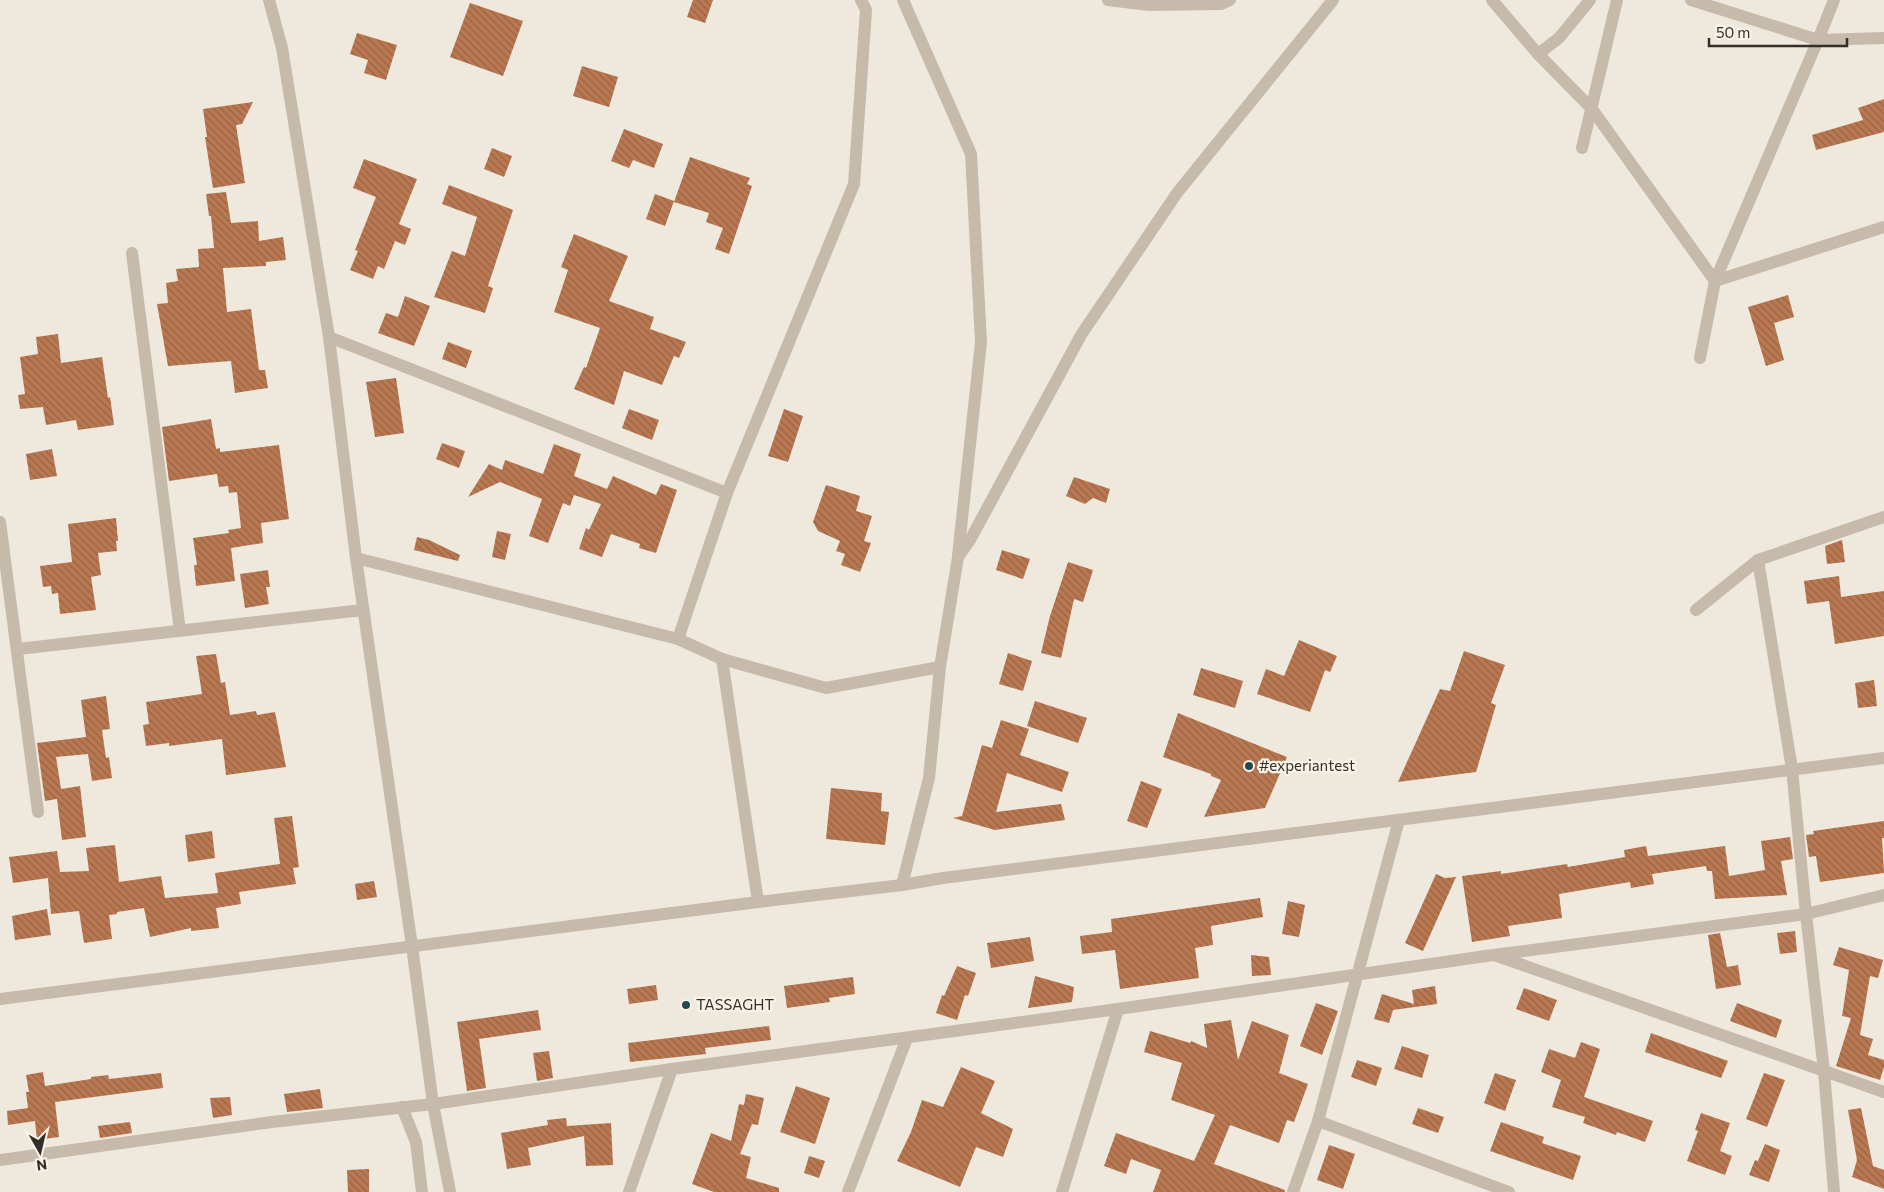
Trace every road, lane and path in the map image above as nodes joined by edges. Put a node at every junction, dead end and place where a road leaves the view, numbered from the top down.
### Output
1 (269, 0) edge
2 (861, 0) edge
3 (902, 0) edge
4 (1108, 0) edge
5 (1230, 0) edge
6 (1334, 0) edge
7 (1492, 0) edge
8 (1590, 0) edge
9 (1617, 0) edge
10 (1691, 0) edge
11 (1834, 0) edge
12 (1884, 38) edge
13 (1818, 40) junction
14 (1538, 54) junction
15 (1592, 109) junction
16 (1582, 148) dead end
17 (1884, 227) edge
18 (132, 253) dead end
19 (1715, 281) junction
20 (329, 337) junction
21 (1700, 358) dead end
22 (727, 493) junction
23 (1884, 516) edge
24 (0, 522) edge
25 (958, 557) junction
26 (356, 558) junction
27 (1758, 560) junction
28 (363, 610) junction
29 (1696, 610) dead end
30 (180, 631) junction
31 (678, 639) junction
32 (18, 649) junction
33 (722, 659) junction
34 (940, 667) junction
35 (1884, 758) edge
36 (1792, 769) junction
37 (38, 812) dead end
38 (1398, 820) junction
39 (902, 885) junction
40 (1884, 895) edge
41 (758, 902) junction
42 (1806, 914) junction
43 (412, 946) junction
44 (1493, 955) junction
45 (1358, 975) junction
46 (0, 999) edge
47 (1118, 1009) junction
48 (907, 1038) junction
49 (672, 1069) junction
50 (1824, 1071) junction
51 (1884, 1092) edge
52 (433, 1104) junction
53 (402, 1107) junction
54 (1318, 1121) junction
55 (0, 1160) edge
56 (422, 1192) edge
57 (450, 1192) edge
58 (628, 1192) edge
59 (848, 1192) edge
60 (1062, 1192) edge
61 (1293, 1192) edge
62 (1509, 1192) edge
63 (1834, 1192) edge

1 - 20 street
2 - 22 street
3 - 25 street
4 - 5 street
6 - 25 street
7 - 14 street
8 - 14 street
9 - 15 street
10 - 13 street
11 - 13 street
12 - 13 street
13 - 19 street
14 - 15 street
15 - 16 street
15 - 19 street
17 - 19 street
18 - 30 street
19 - 21 street
20 - 22 street
20 - 26 street
22 - 31 street
23 - 27 street
24 - 32 street
25 - 34 street
26 - 28 street
26 - 31 street
27 - 29 street
27 - 36 street
28 - 30 street
28 - 43 street
30 - 32 street
31 - 33 street
32 - 37 street
33 - 34 street
33 - 41 street
34 - 39 street
35 - 36 street
36 - 38 street
36 - 42 street
38 - 39 street
38 - 45 street
39 - 41 street
40 - 42 street
41 - 43 street
42 - 44 street
42 - 50 street
43 - 46 street
43 - 52 street
44 - 45 street
44 - 50 street
45 - 47 street
45 - 54 street
47 - 48 street
47 - 60 street
48 - 49 street
48 - 59 street
49 - 52 street
49 - 58 street
50 - 51 street
50 - 63 street
52 - 53 street
52 - 57 street
53 - 55 street
53 - 56 street
54 - 61 street
54 - 62 street

